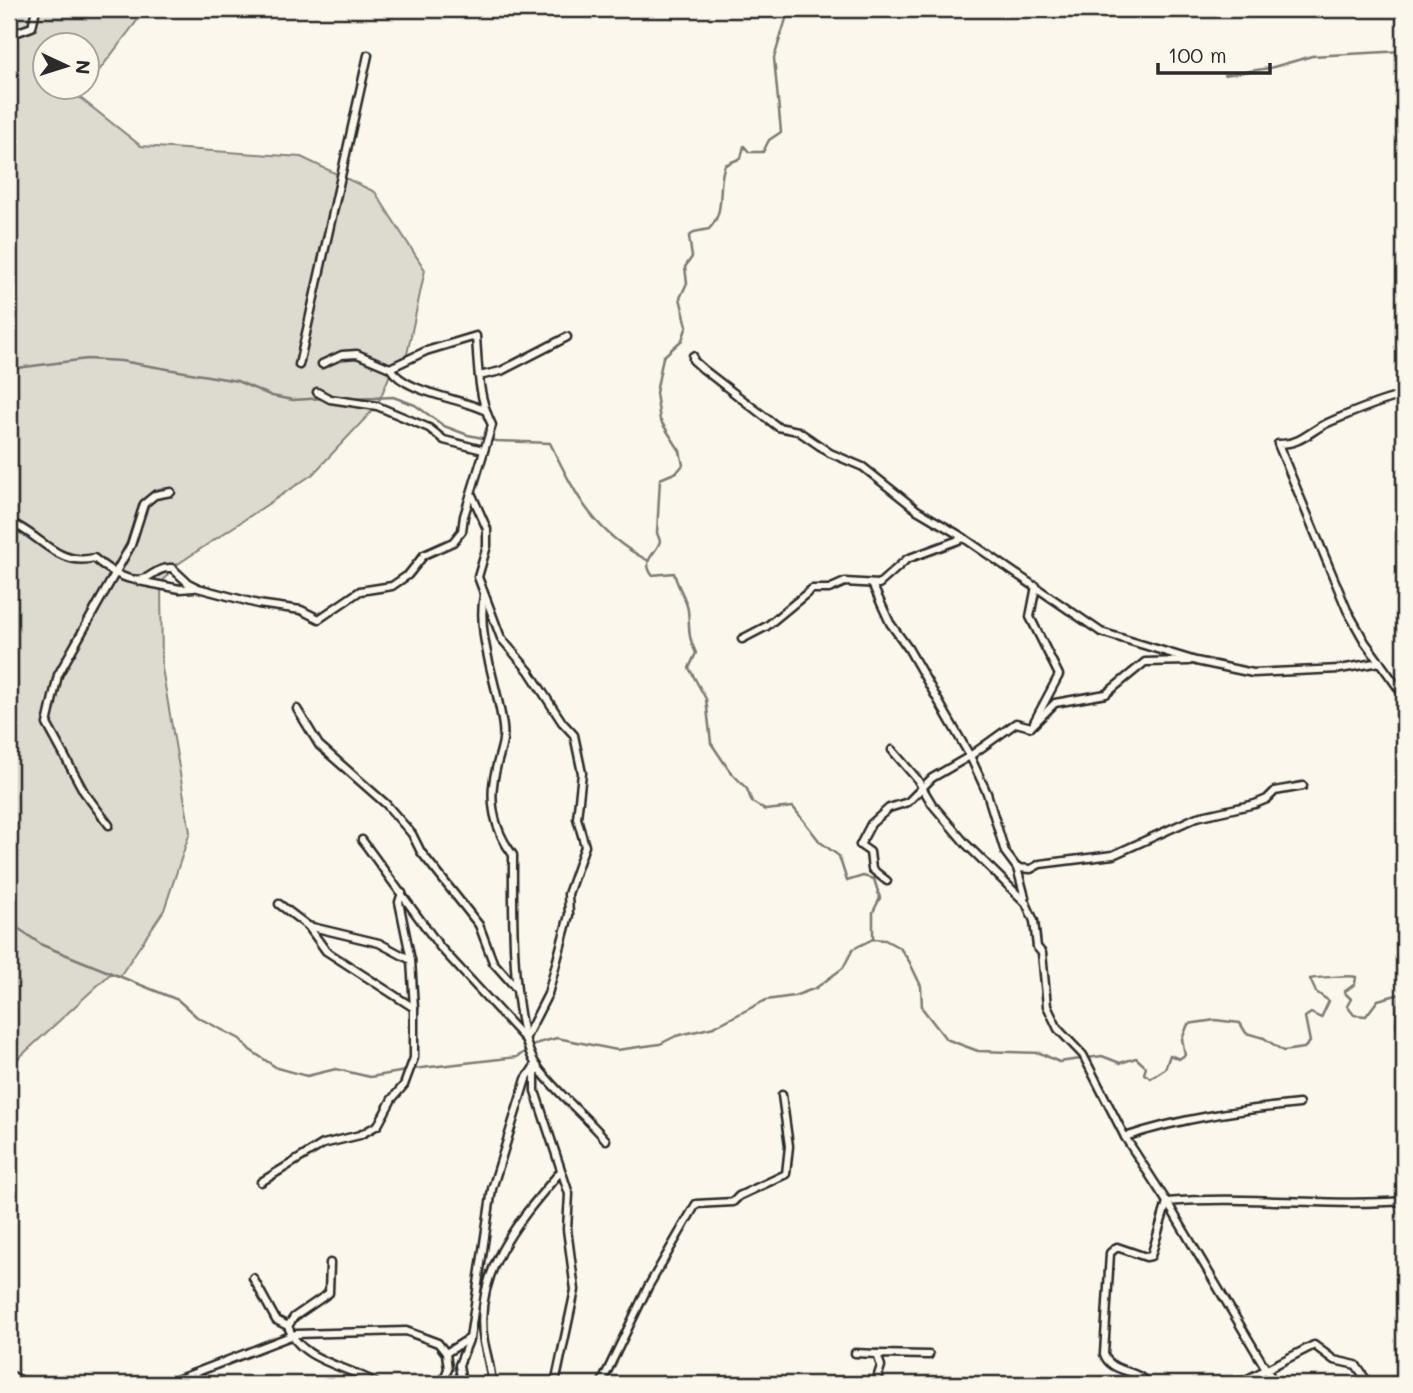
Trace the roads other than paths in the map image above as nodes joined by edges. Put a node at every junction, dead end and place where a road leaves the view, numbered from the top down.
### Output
1 (36, 9) edge
2 (9, 41) edge
3 (368, 55) dead end
4 (567, 338) dead end
5 (693, 356) dead end
6 (322, 363) dead end
7 (299, 365) dead end
8 (390, 368) junction
9 (479, 376) junction
10 (317, 393) dead end
11 (1404, 395) edge
12 (484, 410) junction
13 (483, 450) junction
14 (171, 492) dead end
15 (472, 495) junction
16 (9, 522) edge
17 (964, 538) junction
18 (115, 572) junction
19 (137, 580) junction
20 (873, 586) junction
21 (1035, 586) junction
22 (198, 587) junction
23 (485, 593) junction
24 (742, 639) dead end
25 (1196, 661) junction
26 (1380, 662) junction
27 (1404, 696) edge
28 (297, 709) dead end
29 (1031, 727) junction
30 (892, 750) dead end
31 (970, 755) junction
32 (1303, 786) dead end
33 (922, 790) junction
34 (109, 825) dead end
35 (362, 840) dead end
36 (1017, 868) junction
37 (887, 881) dead end
38 (402, 893) junction
39 (1026, 902) junction
40 (279, 904) dead end
41 (308, 926) junction
42 (411, 960) junction
43 (516, 988) junction
44 (414, 1008) junction
45 (525, 1039) junction
46 (535, 1064) junction
47 (782, 1095) dead end
48 (1299, 1104) dead end
49 (1125, 1137) junction
50 (606, 1140) dead end
51 (561, 1171) junction
52 (261, 1182) dead end
53 (1404, 1200) edge
54 (1167, 1202) junction
55 (330, 1263) dead end
56 (253, 1278) dead end
57 (288, 1326) junction
58 (291, 1336) junction
59 (470, 1338) junction
60 (446, 1353) junction
61 (855, 1353) dead end
62 (877, 1354) junction
63 (929, 1355) dead end
64 (1266, 1368) junction
65 (9, 1374) edge
66 (27, 1384) edge
67 (166, 1384) edge
68 (377, 1384) edge
69 (442, 1384) edge
70 (462, 1384) edge
71 (492, 1384) edge
72 (555, 1384) edge
73 (601, 1384) edge
74 (875, 1384) edge
75 (1147, 1384) edge
76 (1237, 1384) edge
77 (1275, 1384) edge
78 (1369, 1384) edge

1 - 2 street
3 - 7 street
4 - 9 street
5 - 17 street
6 - 8 street
8 - 9 street
8 - 12 street
9 - 12 street
10 - 13 street
11 - 26 street
12 - 13 street
13 - 15 street
14 - 18 street
15 - 22 street
15 - 23 street
16 - 18 street
17 - 20 street
17 - 21 street
18 - 19 street
18 - 34 street
19 - 22 street
19 - 22 street
20 - 24 street
20 - 31 street
21 - 25 street
21 - 29 street
23 - 43 street
23 - 45 street
25 - 26 street
25 - 29 street
26 - 27 street
28 - 43 street
29 - 31 street
30 - 33 street
31 - 33 street
31 - 36 street
32 - 36 street
33 - 37 street
33 - 39 street
35 - 38 street
36 - 39 street
38 - 42 street
38 - 45 street
39 - 49 street
40 - 41 street
41 - 42 street
41 - 44 street
42 - 44 street
43 - 45 street
44 - 52 street
45 - 46 street
46 - 50 street
46 - 51 street
46 - 59 street
47 - 73 street
48 - 49 street
49 - 54 street
51 - 71 street
51 - 72 street
53 - 54 street
54 - 64 street
54 - 75 street
55 - 57 street
56 - 57 street
57 - 58 street
58 - 60 street
58 - 67 street
58 - 68 street
59 - 60 street
59 - 70 street
60 - 69 street
61 - 62 street
62 - 63 street
62 - 74 street
64 - 76 street
64 - 77 street
64 - 78 street
65 - 66 street

